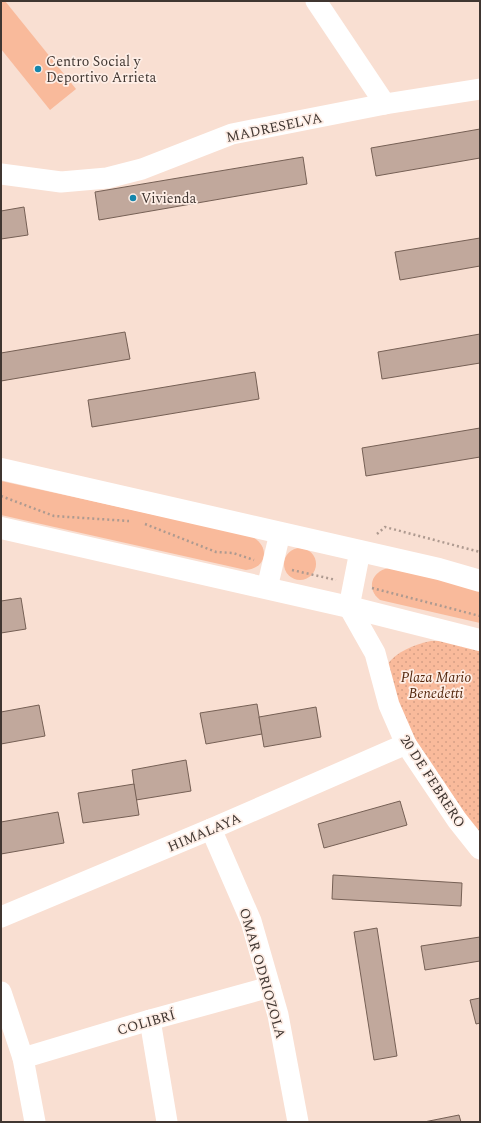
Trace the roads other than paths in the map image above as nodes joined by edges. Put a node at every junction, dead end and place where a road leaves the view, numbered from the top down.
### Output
1 (316, 1) edge
2 (480, 90) edge
3 (385, 104) junction
4 (1, 174) edge
5 (1, 468) edge
6 (1, 528) edge
7 (280, 533) junction
8 (360, 551) junction
9 (480, 581) edge
10 (267, 588) junction
11 (349, 607) junction
12 (480, 640) edge
13 (406, 744) junction
14 (211, 829) junction
15 (480, 849) edge
16 (1, 918) edge
17 (270, 987) junction
18 (1, 992) edge
19 (150, 1020) junction
20 (23, 1058) junction
21 (35, 1122) edge
22 (167, 1122) edge
23 (298, 1122) edge

1 - 3 street
2 - 3 street, MADRESELVA
3 - 4 street, MADRESELVA
5 - 7 street
6 - 10 street
7 - 8 street
7 - 10 street
8 - 9 street
8 - 11 street
10 - 11 street
11 - 12 street
11 - 13 street, 20 DE FEBRERO
13 - 14 street, HIMALAYA
13 - 15 street, 20 DE FEBRERO
14 - 16 street, HIMALAYA
14 - 17 street, OMAR ODRIOZOLA
17 - 19 street, COLIBRÍ
17 - 23 street, OMAR ODRIOZOLA
18 - 20 street
19 - 20 street, COLIBRÍ
19 - 22 street
20 - 21 street

